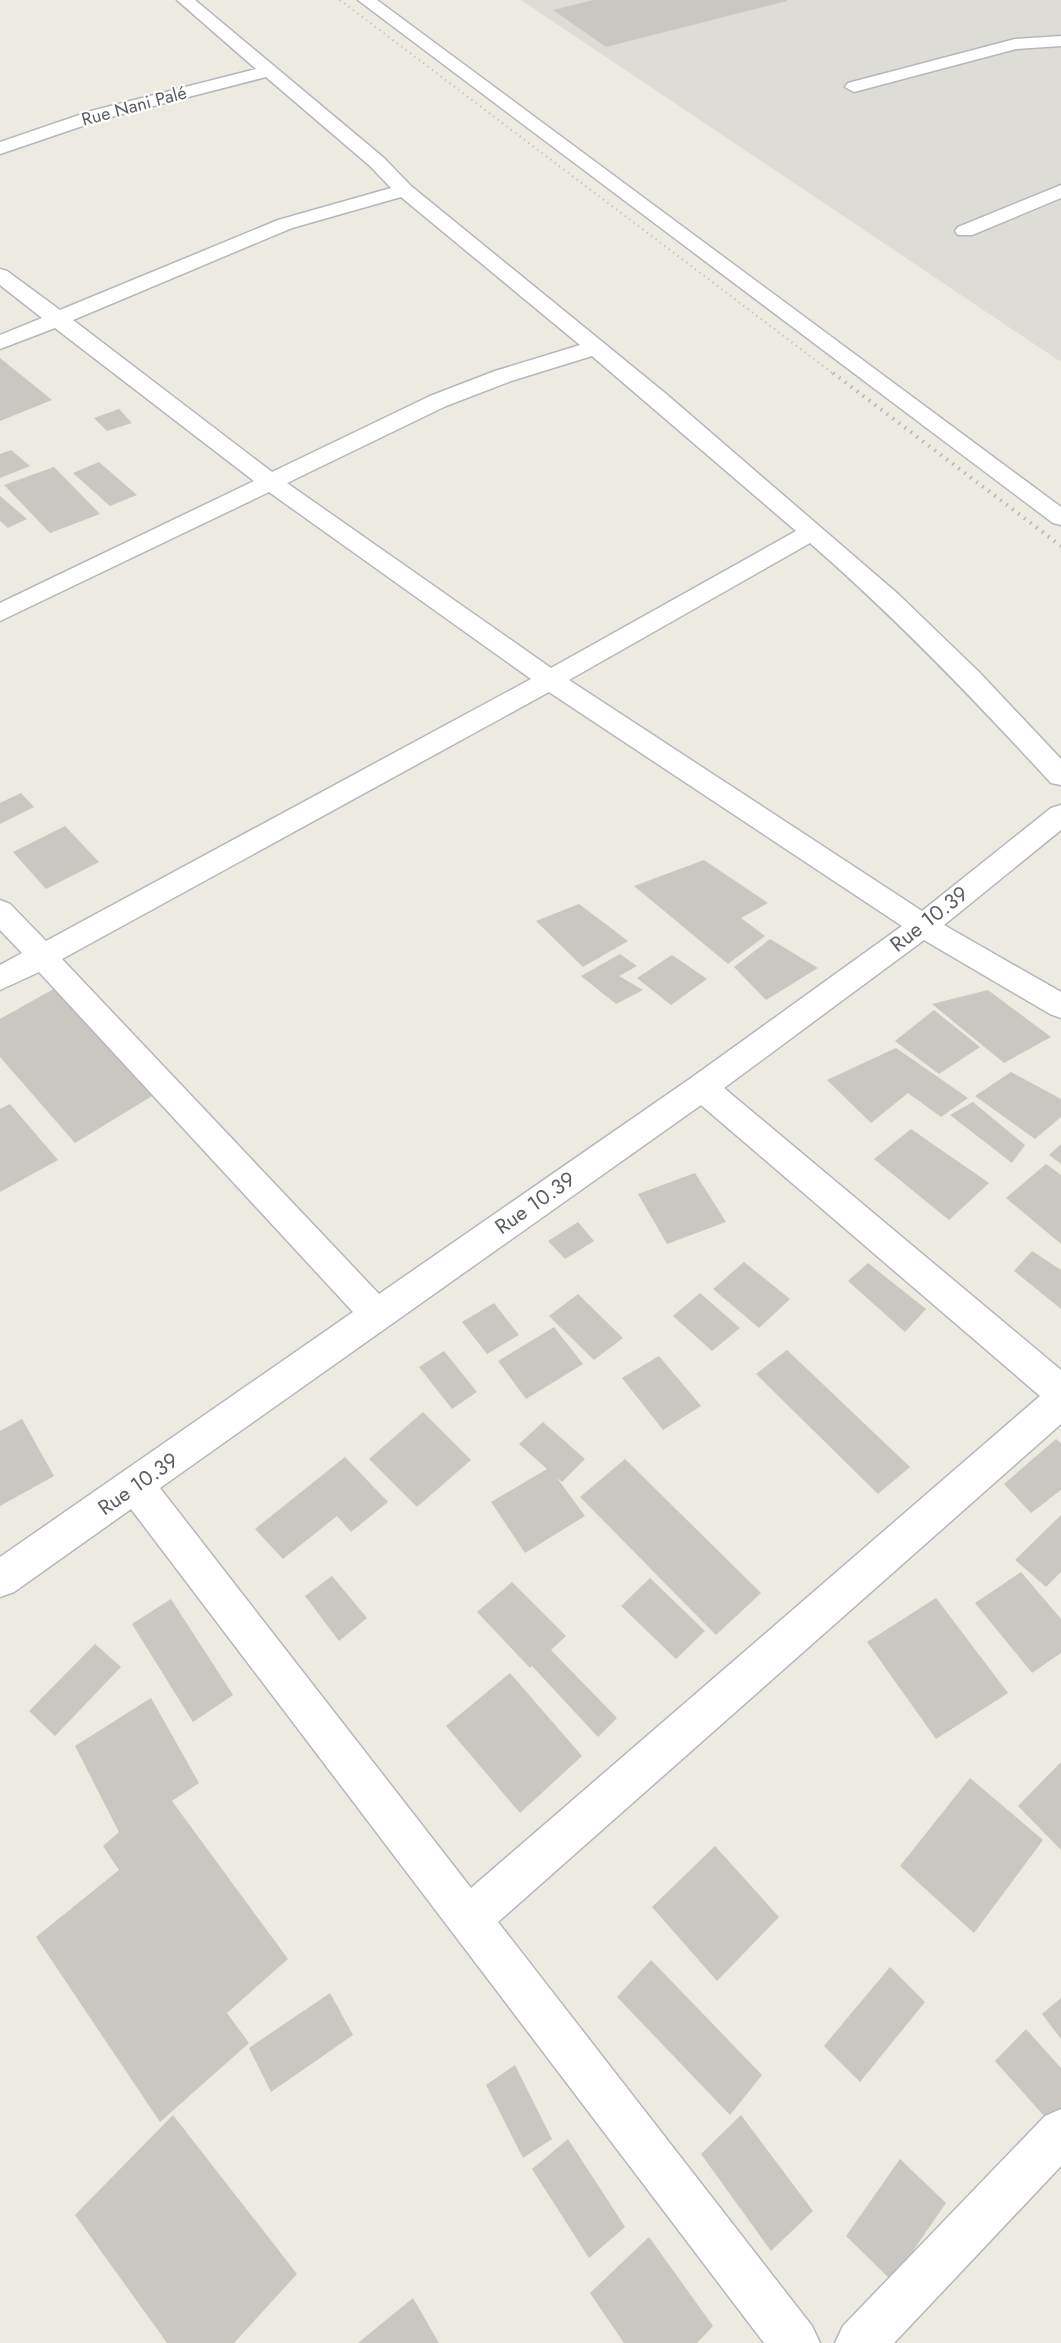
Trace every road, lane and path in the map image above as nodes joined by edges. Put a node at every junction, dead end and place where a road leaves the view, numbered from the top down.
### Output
1 (185, 0) edge
2 (366, 0) edge
3 (1061, 41) edge
4 (270, 71) junction
5 (854, 87) dead end
6 (0, 148) edge
7 (404, 190) junction
8 (1061, 191) edge
9 (966, 231) dead end
10 (0, 276) edge
11 (59, 320) junction
12 (0, 343) edge
13 (594, 348) junction
14 (270, 482) junction
15 (1061, 518) edge
16 (810, 533) junction
17 (0, 613) edge
18 (550, 680) junction
19 (1061, 776) edge
20 (1061, 815) edge
21 (0, 911) edge
22 (923, 926) junction
23 (41, 956) junction
24 (0, 979) edge
25 (1061, 1006) edge
26 (702, 1087) junction
27 (377, 1315) junction
28 (1061, 1392) edge
29 (1061, 1401) edge
30 (136, 1486) junction
31 (0, 1579) edge
32 (468, 1919) junction
33 (1061, 2132) edge
34 (795, 2343) edge
35 (860, 2343) edge

1 - 4 street
2 - 15 street
3 - 5 street
4 - 6 street, Rue Nani Palé
4 - 7 street
7 - 11 street
7 - 13 street
8 - 9 street
10 - 11 street
11 - 12 street
11 - 14 street
13 - 14 street
13 - 16 street
14 - 17 street
14 - 18 street
16 - 18 street
16 - 19 street
18 - 22 street
18 - 23 street
20 - 22 street, Rue 10.39
21 - 23 street
22 - 25 street
22 - 26 street, Rue 10.39
23 - 24 street
23 - 27 street
26 - 27 street, Rue 10.39
26 - 28 street
27 - 30 street, Rue 10.39
29 - 32 street
30 - 31 street, Rue 10.39
30 - 32 street
32 - 34 street
33 - 35 street

